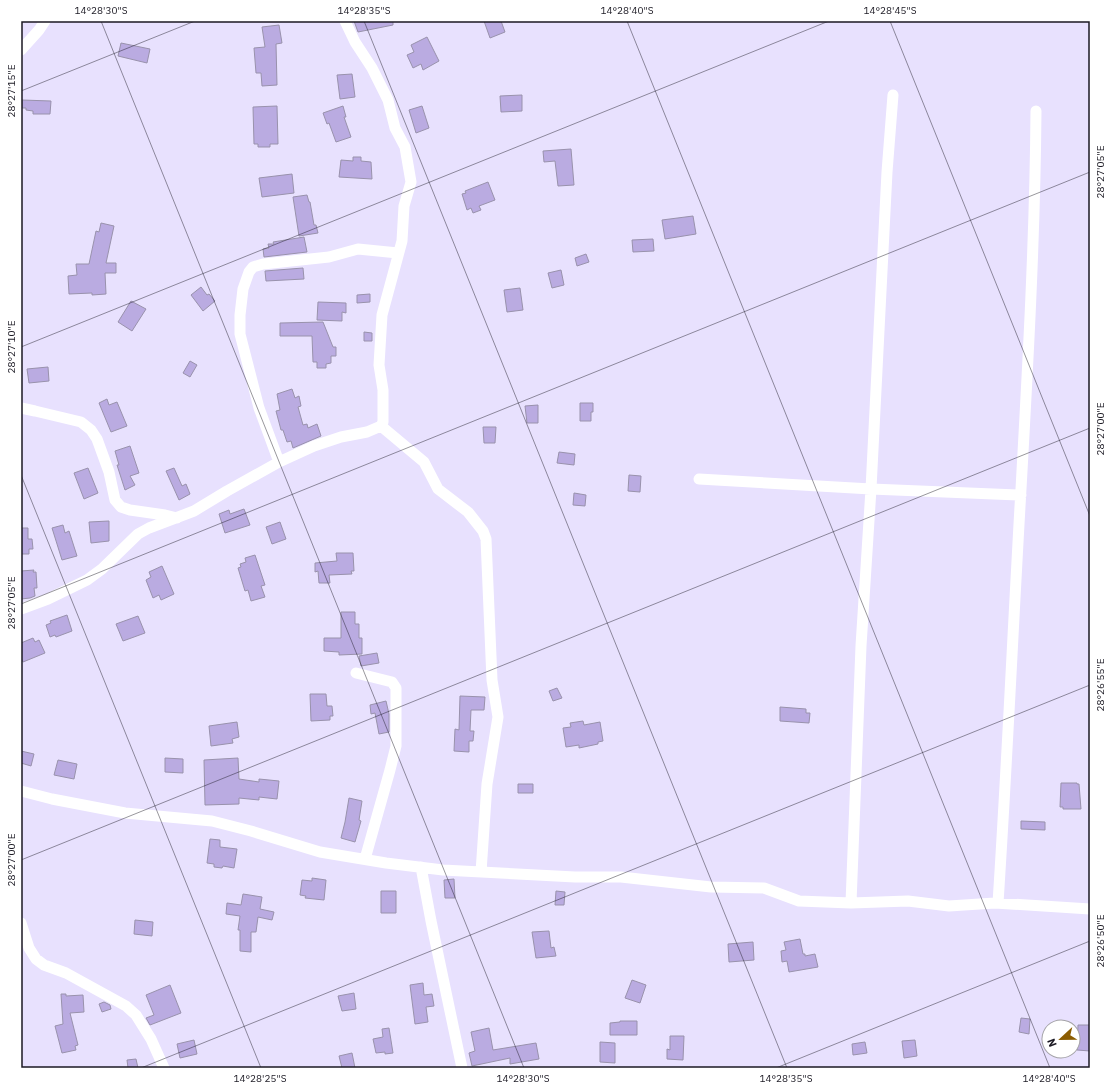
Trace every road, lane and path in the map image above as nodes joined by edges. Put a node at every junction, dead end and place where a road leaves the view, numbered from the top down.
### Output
1 (45, 21) edge
2 (345, 21) edge
3 (21, 50) edge
4 (893, 95) dead end
5 (1036, 110) dead end
6 (398, 253) junction
7 (21, 408) edge
8 (381, 426) junction
9 (279, 462) junction
10 (699, 479) dead end
11 (871, 489) junction
12 (1021, 495) junction
13 (177, 518) junction
14 (21, 609) edge
15 (356, 673) dead end
16 (21, 791) edge
17 (365, 859) junction
18 (421, 867) junction
19 (482, 872) junction
20 (851, 903) junction
21 (998, 903) junction
22 (1090, 909) edge
23 (21, 923) edge
24 (164, 1068) edge
25 (462, 1068) edge

1 - 3 street
2 - 6 street
4 - 11 street
5 - 12 street
6 - 8 street
6 - 9 street
7 - 13 street
8 - 9 street
8 - 19 street
9 - 13 street
10 - 11 street
11 - 12 street
11 - 20 street
12 - 21 street
13 - 14 street
15 - 17 street
16 - 17 street
17 - 18 street
18 - 19 street
18 - 25 street
19 - 20 street
20 - 21 street
21 - 22 street
23 - 24 street

